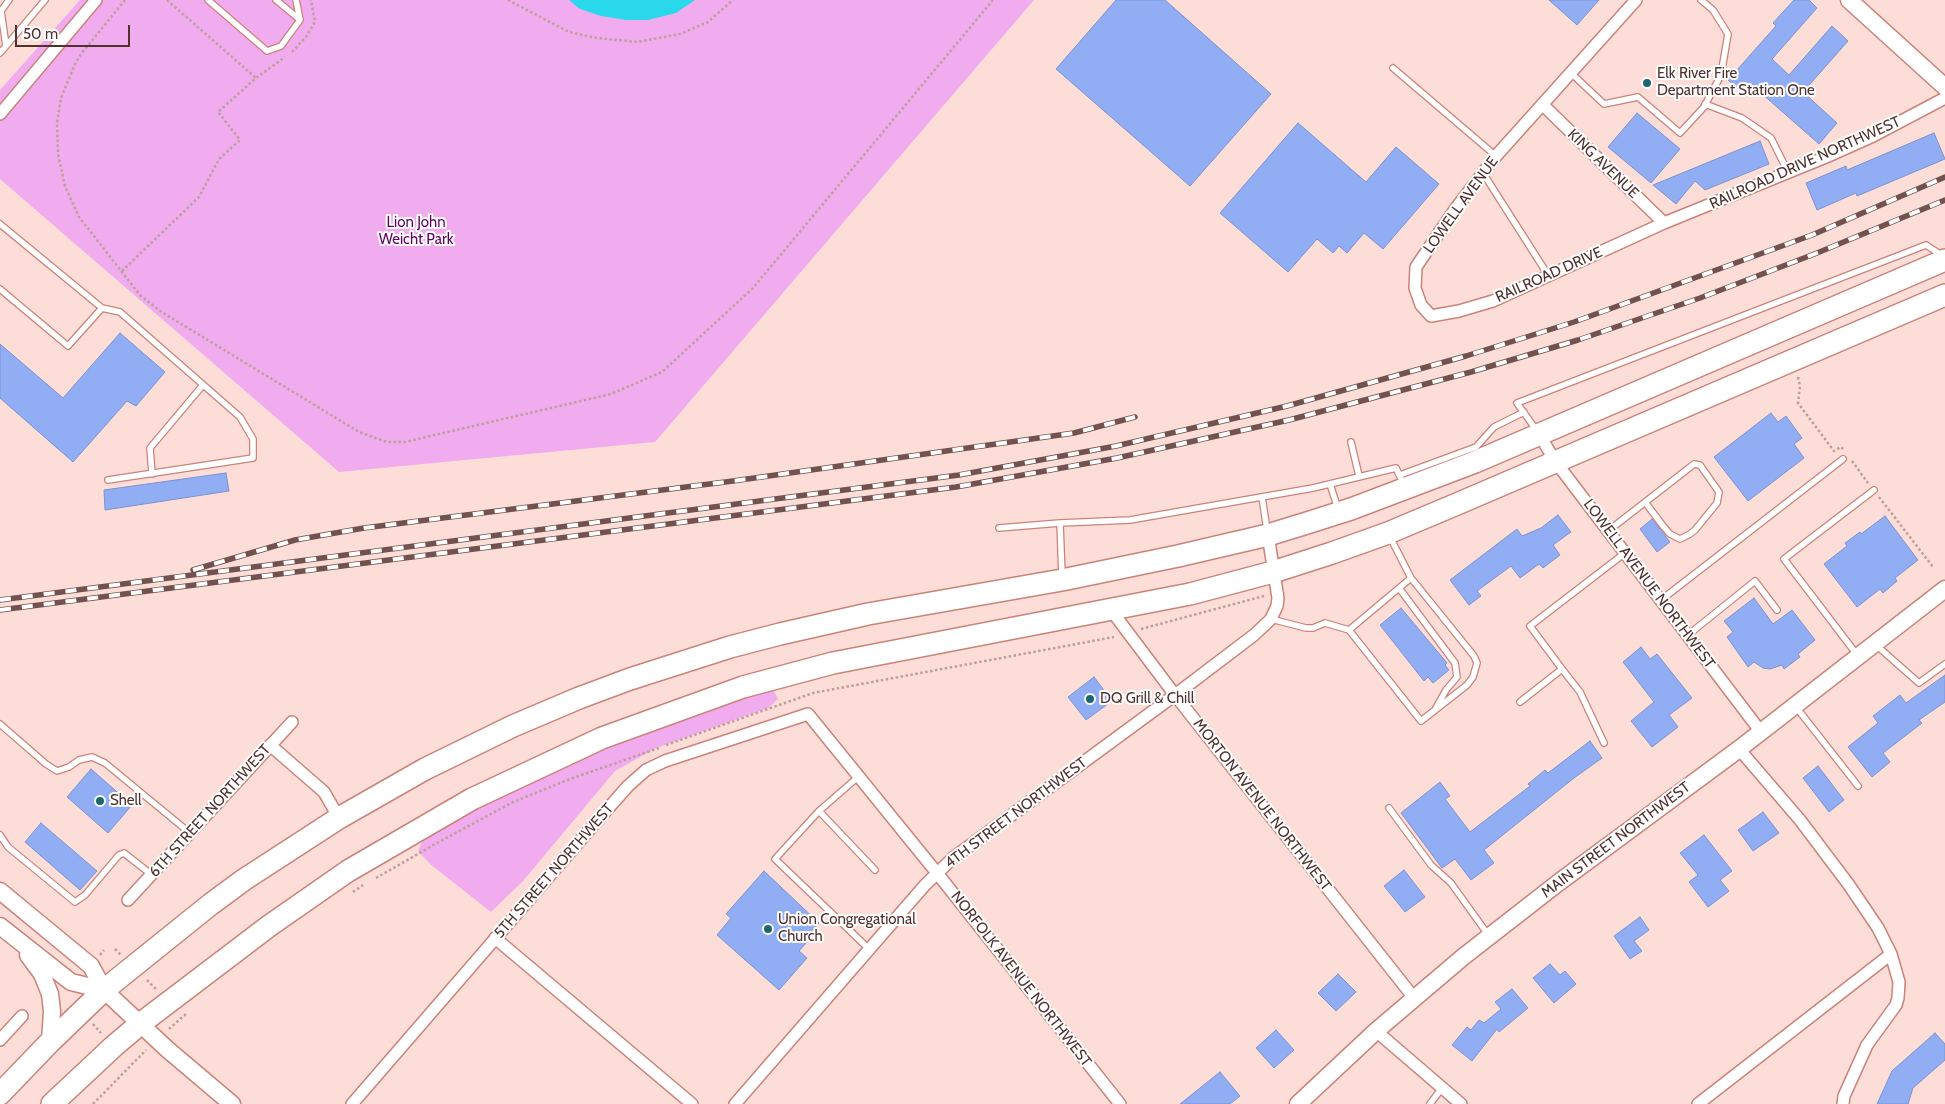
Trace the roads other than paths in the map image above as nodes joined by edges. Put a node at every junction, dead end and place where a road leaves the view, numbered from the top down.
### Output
1 (9, 0) edge
2 (45, 0) edge
3 (96, 0) edge
4 (208, 0) edge
5 (276, 0) edge
6 (296, 0) edge
7 (1636, 0) edge
8 (1701, 0) edge
9 (1849, 0) edge
10 (300, 20) junction
11 (6, 46) junction
12 (0, 53) edge
13 (1394, 68) dead end
14 (1571, 74) junction
15 (1945, 87) edge
16 (1945, 98) edge
17 (1705, 104) junction
18 (1543, 105) junction
19 (0, 114) edge
20 (1496, 156) junction
21 (1788, 172) junction
22 (1483, 173) junction
23 (1664, 223) junction
24 (0, 224) edge
25 (1945, 259) edge
26 (1548, 276) junction
27 (0, 289) edge
28 (1945, 295) edge
29 (102, 308) junction
30 (1431, 316) joint
31 (203, 385) junction
32 (1524, 412) junction
33 (1539, 434) junction
34 (1351, 442) dead end
35 (1843, 459) dead end
36 (1554, 461) junction
37 (152, 474) junction
38 (1359, 476) junction
39 (108, 480) dead end
40 (1403, 482) junction
41 (1330, 484) junction
42 (1874, 490) road end
43 (1262, 497) junction
44 (1645, 502) junction
45 (1339, 513) junction
46 (1060, 523) junction
47 (999, 528) dead end
48 (1608, 531) junction
49 (1388, 533) junction
50 (1268, 535) junction
51 (1625, 553) junction
52 (1274, 572) junction
53 (1411, 578) junction
54 (1062, 580) junction
55 (1399, 588) junction
56 (1945, 589) edge
57 (1660, 600) junction
58 (1112, 610) junction
59 (1777, 610) dead end
60 (1271, 618) junction
61 (1349, 630) junction
62 (1688, 635) junction
63 (1874, 644) junction
64 (1858, 657) junction
65 (1945, 664) edge
66 (1562, 669) junction
67 (1176, 695) junction
68 (1520, 702) dead end
69 (1795, 706) junction
70 (1435, 710) junction
71 (808, 714) joint
72 (292, 722) dead end
73 (0, 724) edge
74 (1761, 732) junction
75 (1604, 743) dead end
76 (270, 746) junction
77 (1739, 749) junction
78 (858, 777) junction
79 (1858, 786) dead end
80 (1389, 808) dead end
81 (819, 811) junction
82 (339, 818) junction
83 (190, 833) junction
84 (0, 835) edge
85 (874, 870) dead end
86 (937, 873) junction
87 (152, 875) junction
88 (0, 890) edge
89 (128, 900) dead end
90 (0, 926) edge
91 (1490, 936) junction
92 (495, 938) junction
93 (16, 939) junction
94 (869, 949) junction
95 (1891, 954) junction
96 (104, 990) junction
97 (1414, 998) junction
98 (22, 1016) dead end
99 (140, 1024) junction
100 (1376, 1031) junction
101 (0, 1040) edge
102 (50, 1042) junction
103 (1442, 1088) junction
104 (0, 1094) edge
105 (52, 1104) edge
106 (232, 1104) edge
107 (352, 1104) edge
108 (692, 1104) edge
109 (735, 1104) edge
110 (1120, 1104) edge
111 (1298, 1104) edge
112 (1430, 1104) edge
113 (1461, 1104) edge
114 (1698, 1104) edge
115 (1843, 1104) edge

1 - 11 lane
2 - 11 lane
3 - 19 street
4 - 10 lane
5 - 10 lane
6 - 10 lane
7 - 14 street
8 - 17 lane
9 - 15 street
11 - 12 lane
13 - 20 lane
14 - 17 lane
14 - 18 street
16 - 21 street, RAILROAD DRIVE NORTHWEST
17 - 21 lane
18 - 20 street, LOWELL AVENUE
18 - 23 street, KING AVENUE
20 - 22 street, LOWELL AVENUE
21 - 23 street, RAILROAD DRIVE NORTHWEST
22 - 26 lane
22 - 30 street, LOWELL AVENUE
23 - 26 street, RAILROAD DRIVE
24 - 29 lane
25 - 32 lane
25 - 33 highway
26 - 30 street, RAILROAD DRIVE
27 - 29 lane
28 - 36 highway
29 - 31 lane
31 - 37 lane
31 - 37 lane
32 - 33 lane
32 - 40 lane
33 - 36 street, LOWELL AVENUE NORTHWEST
33 - 40 highway
34 - 38 lane
35 - 57 lane
36 - 48 street, LOWELL AVENUE NORTHWEST
36 - 49 highway
37 - 39 lane
38 - 40 lane
38 - 41 lane
40 - 45 highway
41 - 43 lane
41 - 45 lane
42 - 64 lane
43 - 46 lane
43 - 50 lane
44 - 44 lane
44 - 48 lane
45 - 50 highway
46 - 47 lane
46 - 54 lane
48 - 51 street, LOWELL AVENUE NORTHWEST
49 - 52 highway
49 - 53 lane
50 - 52 street, 4TH STREET NORTHWEST
50 - 54 highway
51 - 57 street, LOWELL AVENUE NORTHWEST
51 - 66 lane
52 - 58 highway
52 - 60 street, 4TH STREET NORTHWEST
53 - 55 lane
53 - 70 lane
54 - 82 highway
55 - 61 lane
55 - 70 lane
56 - 63 street, MAIN STREET NORTHWEST
57 - 62 street, LOWELL AVENUE NORTHWEST
58 - 67 street, MORTON AVENUE NORTHWEST
58 - 99 highway
59 - 62 lane
60 - 61 lane
60 - 67 street, 4TH STREET NORTHWEST
61 - 70 lane
62 - 74 street, LOWELL AVENUE NORTHWEST
63 - 64 street, MAIN STREET NORTHWEST
63 - 65 lane
64 - 69 street, MAIN STREET NORTHWEST
66 - 68 lane
66 - 75 lane
67 - 86 street, 4TH STREET NORTHWEST
67 - 97 street, MORTON AVENUE NORTHWEST
69 - 74 street, MAIN STREET NORTHWEST
69 - 79 lane
71 - 78 street, NORFOLK AVENUE NORTHWEST
71 - 92 street, 5TH STREET NORTHWEST
72 - 76 street, 6TH STREET NORTHWEST
73 - 83 lane
74 - 77 street, MAIN STREET NORTHWEST
76 - 82 street
76 - 83 street, 6TH STREET NORTHWEST
77 - 91 street, MAIN STREET NORTHWEST
77 - 95 street
78 - 81 lane
78 - 86 street, NORFOLK AVENUE NORTHWEST
80 - 91 lane
81 - 85 lane
81 - 94 lane
82 - 96 highway
83 - 87 street, 6TH STREET NORTHWEST
84 - 87 lane
86 - 94 street, 4TH STREET NORTHWEST
86 - 110 street, NORFOLK AVENUE NORTHWEST
87 - 89 street, 6TH STREET NORTHWEST
88 - 96 street
90 - 93 street
91 - 97 street, MAIN STREET NORTHWEST
92 - 107 street, 5TH STREET NORTHWEST
92 - 108 street
93 - 96 street
93 - 102 street
94 - 109 street, 4TH STREET NORTHWEST
95 - 114 street
95 - 115 street
96 - 99 street
96 - 102 highway
97 - 100 street, MAIN STREET NORTHWEST
98 - 101 street
99 - 105 highway
99 - 106 street
100 - 103 street
100 - 111 street, MAIN STREET NORTHWEST
102 - 104 highway
103 - 112 lane
103 - 113 street

